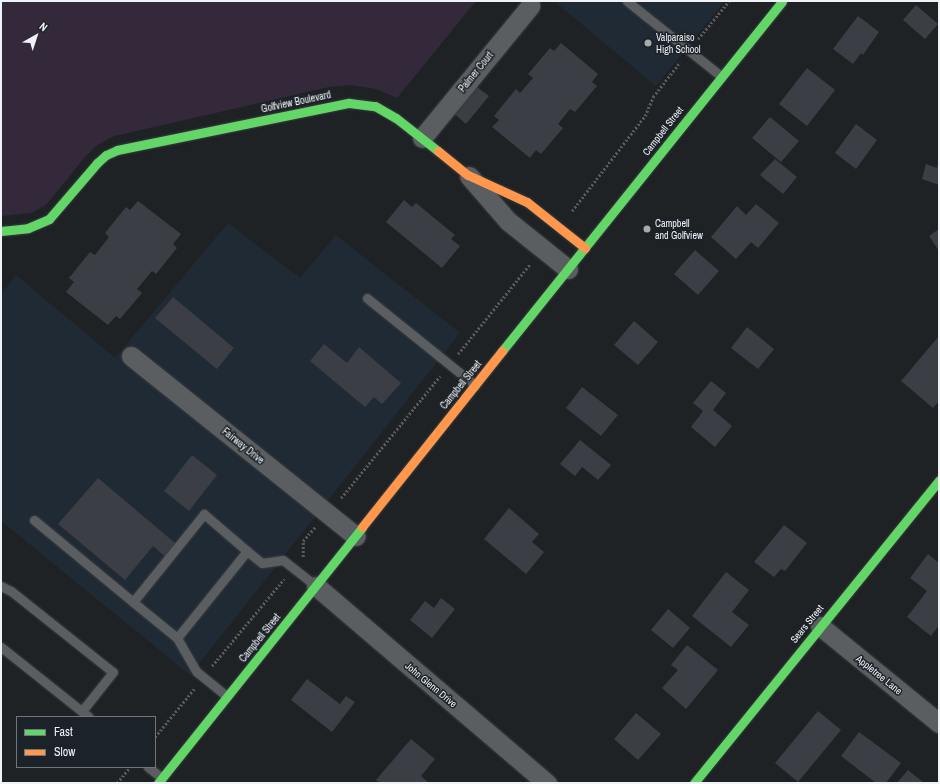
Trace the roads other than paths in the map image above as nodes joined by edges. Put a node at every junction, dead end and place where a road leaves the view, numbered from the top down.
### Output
1 (627, 1) edge
2 (782, 1) edge
3 (530, 6) dead end
4 (721, 76) junction
5 (422, 138) junction
6 (468, 175) junction
7 (1, 231) edge
8 (585, 248) junction
9 (568, 269) junction
10 (367, 298) dead end
11 (131, 356) dead end
12 (476, 385) junction
13 (939, 480) edge
14 (34, 520) dead end
15 (356, 536) junction
16 (247, 551) junction
17 (1, 586) edge
18 (316, 586) junction
19 (133, 602) junction
20 (820, 626) junction
21 (177, 638) junction
22 (1, 646) edge
23 (227, 696) junction
24 (85, 714) edge
25 (939, 723) edge
26 (149, 768) edge
27 (160, 780) edge
28 (547, 783) edge
29 (694, 783) edge

1 - 4 lane
2 - 4 street, Campbell Street
3 - 5 street, Palmer Court
4 - 8 street, Campbell Street
5 - 6 street, Golfview Boulevard
5 - 7 street, Golfview Boulevard
6 - 8 street, Golfview Boulevard
6 - 9 street
8 - 9 street, Campbell Street
9 - 12 street, Campbell Street
10 - 12 lane
11 - 15 street, Fairway Drive
12 - 15 street, Campbell Street
13 - 20 street, Sears Street
14 - 19 lane
15 - 18 street, Campbell Street
16 - 18 lane
16 - 19 lane
16 - 21 lane
17 - 24 lane
18 - 23 street, Campbell Street
18 - 28 street, John Glenn Drive
19 - 21 lane
20 - 25 street, Appletree Lane
20 - 29 street, Sears Street
21 - 23 lane
22 - 24 lane
23 - 27 street, Campbell Street
26 - 27 lane

